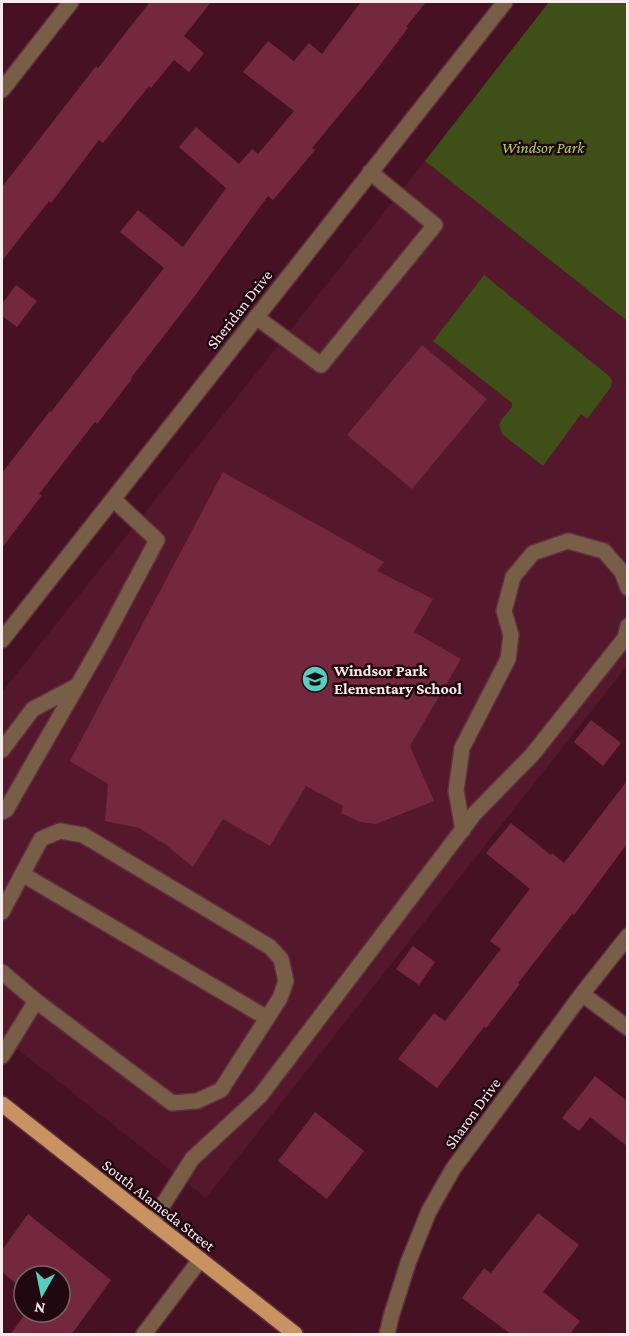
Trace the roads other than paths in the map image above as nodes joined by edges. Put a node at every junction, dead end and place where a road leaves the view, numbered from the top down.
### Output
1 (71, 2) edge
2 (505, 2) edge
3 (2, 90) edge
4 (370, 172) junction
5 (256, 317) junction
6 (113, 499) junction
7 (627, 588) edge
8 (627, 626) edge
9 (2, 640) edge
10 (78, 686) junction
11 (2, 750) edge
12 (2, 812) edge
13 (463, 830) junction
14 (22, 874) junction
15 (2, 912) edge
16 (627, 936) edge
17 (2, 972) edge
18 (582, 994) junction
19 (36, 1001) junction
20 (267, 1018) junction
21 (627, 1028) edge
22 (2, 1056) edge
23 (2, 1104) edge
24 (152, 1222) junction
25 (200, 1260) junction
26 (144, 1335) edge
27 (295, 1335) edge
28 (387, 1335) edge

1 - 3 street
2 - 4 street, Sheridan Drive
4 - 5 street, Sheridan Drive
4 - 5 street
5 - 6 street, Sheridan Drive
6 - 9 street, Sheridan Drive
6 - 10 street
7 - 13 street
8 - 13 street
10 - 11 street
10 - 12 street
13 - 24 street
14 - 15 street
14 - 20 street
14 - 20 street
16 - 18 street, Sharon Drive
17 - 19 street
18 - 21 street
18 - 28 street, Sharon Drive
19 - 20 street
19 - 22 street
23 - 24 main road, South Alameda Street
24 - 25 main road, South Alameda Street
25 - 26 street
25 - 27 main road, South Alameda Street

